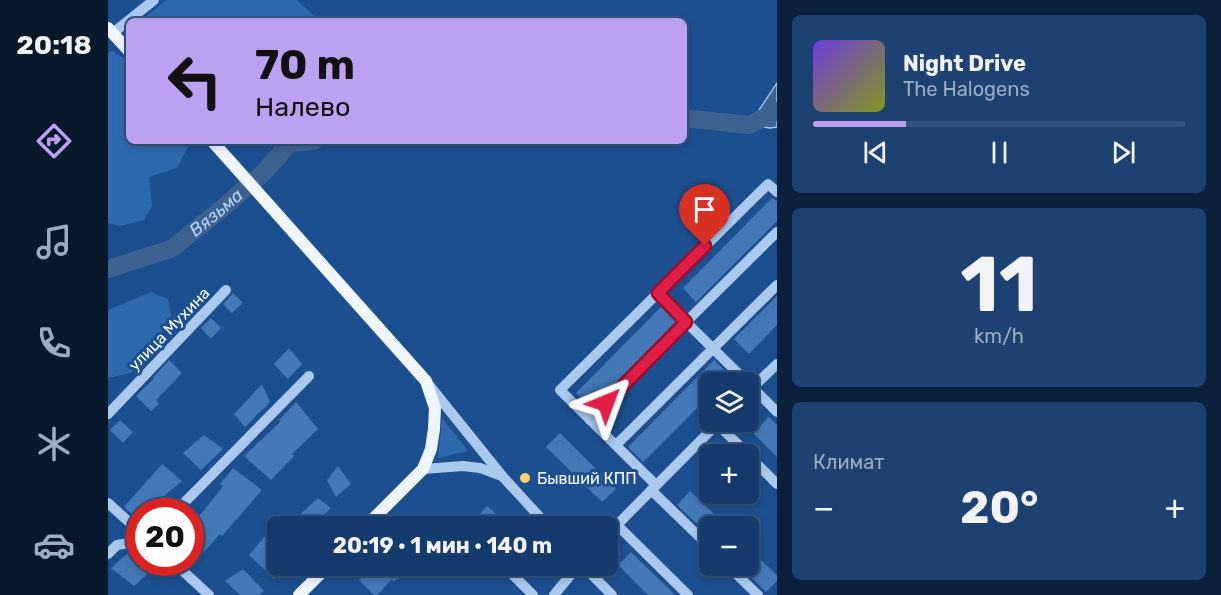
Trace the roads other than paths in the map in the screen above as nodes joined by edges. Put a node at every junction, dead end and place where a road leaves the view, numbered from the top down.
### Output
1 (154, 0) edge
2 (128, 18) edge
3 (126, 19) edge
4 (110, 30) edge
5 (126, 48) edge
6 (215, 144) edge
7 (777, 192) edge
8 (777, 232) edge
9 (777, 285) edge
10 (226, 290) dead end
11 (658, 293) junction
12 (686, 322) junction
13 (713, 349) junction
14 (777, 364) edge
15 (735, 372) edge
16 (309, 376) dead end
17 (759, 379) edge
18 (426, 381) junction
19 (759, 396) edge
20 (777, 412) edge
21 (108, 414) edge
22 (590, 420) junction
23 (709, 432) edge
24 (726, 432) edge
25 (738, 444) edge
26 (616, 445) junction
27 (759, 466) edge
28 (423, 469) junction
29 (503, 477) junction
30 (777, 484) edge
31 (653, 487) junction
32 (189, 498) edge
33 (108, 503) edge
34 (376, 516) edge
35 (539, 516) edge
36 (126, 519) edge
37 (618, 524) edge
38 (618, 526) edge
39 (699, 535) edge
40 (126, 543) edge
41 (108, 554) edge
42 (188, 576) edge
43 (318, 576) edge
44 (514, 576) edge
45 (570, 576) edge
46 (593, 576) edge
47 (738, 576) edge
48 (209, 595) edge
49 (299, 595) edge
50 (532, 595) edge
51 (554, 595) edge
52 (612, 595) edge
53 (688, 595) edge
54 (758, 595) edge

1 - 2 street
3 - 4 street
4 - 5 main road
6 - 18 main road
7 - 11 street
8 - 12 street
9 - 13 street
10 - 21 street, улица Мухина
11 - 12 street
11 - 22 street
12 - 13 street
12 - 22 street
13 - 15 street
13 - 26 street
14 - 17 street
16 - 32 street
18 - 28 main road
18 - 29 street
19 - 20 street
22 - 26 street
23 - 31 street
24 - 25 street
26 - 31 street
27 - 30 street
28 - 29 street
28 - 34 main road
29 - 35 street
31 - 37 street
31 - 39 street
33 - 36 street
38 - 53 street
40 - 41 street
42 - 48 street
43 - 49 main road
44 - 50 street
45 - 51 street
46 - 52 street
47 - 54 street

